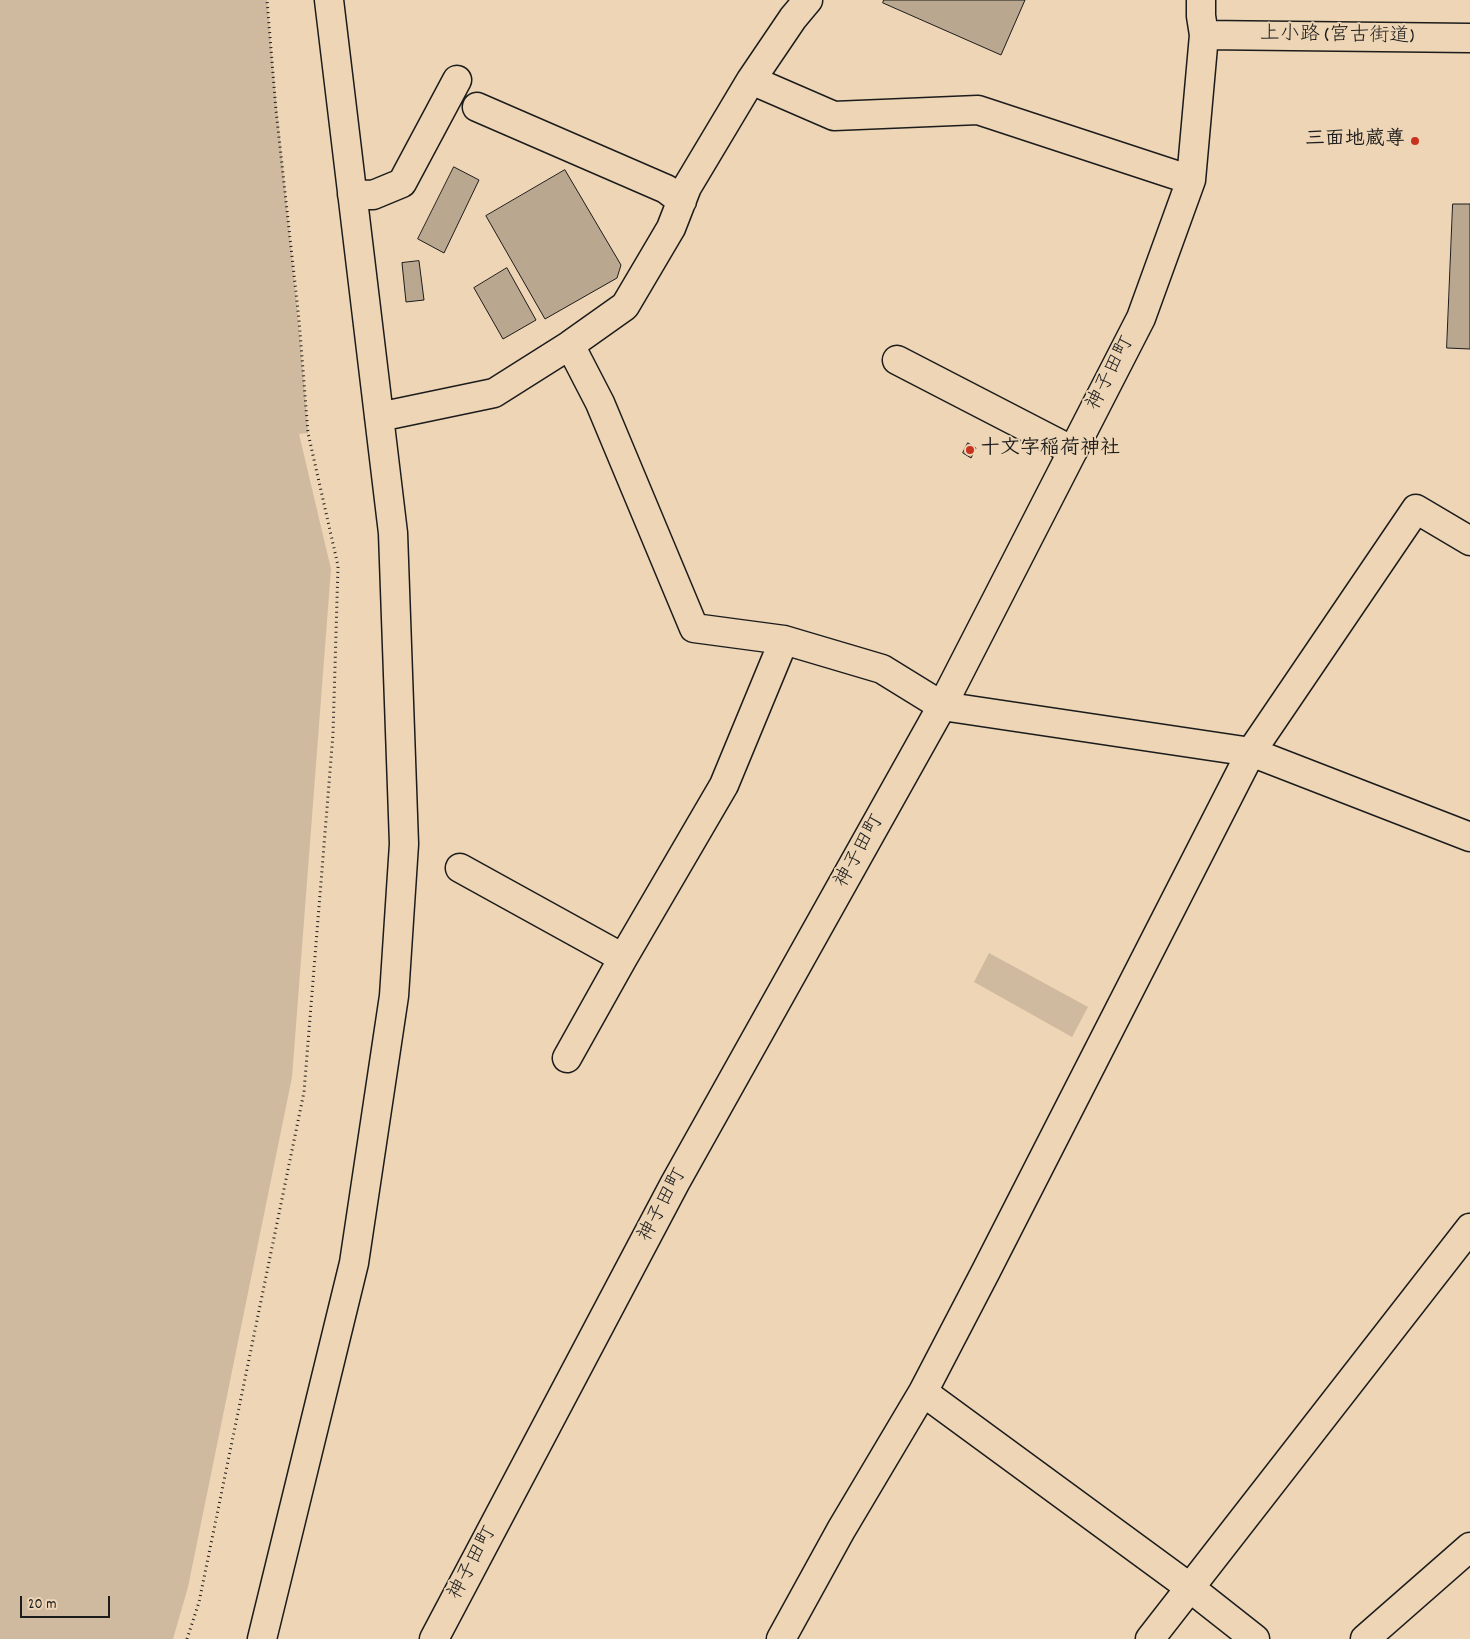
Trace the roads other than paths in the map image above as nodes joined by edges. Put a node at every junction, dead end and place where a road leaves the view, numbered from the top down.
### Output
1 (329, 0) edge
2 (808, 0) edge
3 (1201, 0) edge
4 (1204, 35) junction
5 (1470, 38) edge
6 (457, 80) dead end
7 (751, 80) junction
8 (477, 107) dead end
9 (1191, 180) junction
10 (352, 194) junction
11 (682, 202) junction
12 (570, 345) junction
13 (897, 360) dead end
14 (379, 417) junction
15 (1073, 452) junction
16 (1470, 541) edge
17 (784, 640) junction
18 (942, 706) junction
19 (1250, 752) junction
20 (1470, 837) edge
21 (460, 868) dead end
22 (623, 958) junction
23 (567, 1058) dead end
24 (1470, 1228) edge
25 (923, 1392) junction
26 (1470, 1547) edge
27 (1189, 1587) junction
28 (262, 1639) edge
29 (434, 1639) edge
30 (781, 1639) edge
31 (1150, 1639) edge
32 (1255, 1639) edge
33 (1365, 1639) edge

1 - 10 street
2 - 7 street
3 - 4 street, 神子田町
4 - 5 street, 上小路 (宮古街道)
4 - 9 street, 神子田町
6 - 10 street
7 - 9 street
7 - 11 street
8 - 11 street
9 - 15 street, 神子田町
10 - 14 street
11 - 12 street
12 - 14 street
12 - 17 street
13 - 15 street
14 - 28 street
15 - 18 street, 神子田町
16 - 19 street
17 - 18 street
17 - 22 street
18 - 19 street
18 - 29 street, 神子田町
19 - 20 street
19 - 25 street
21 - 22 street
22 - 23 street
24 - 27 street
25 - 27 street
25 - 30 street
26 - 33 street
27 - 31 street
27 - 32 street

